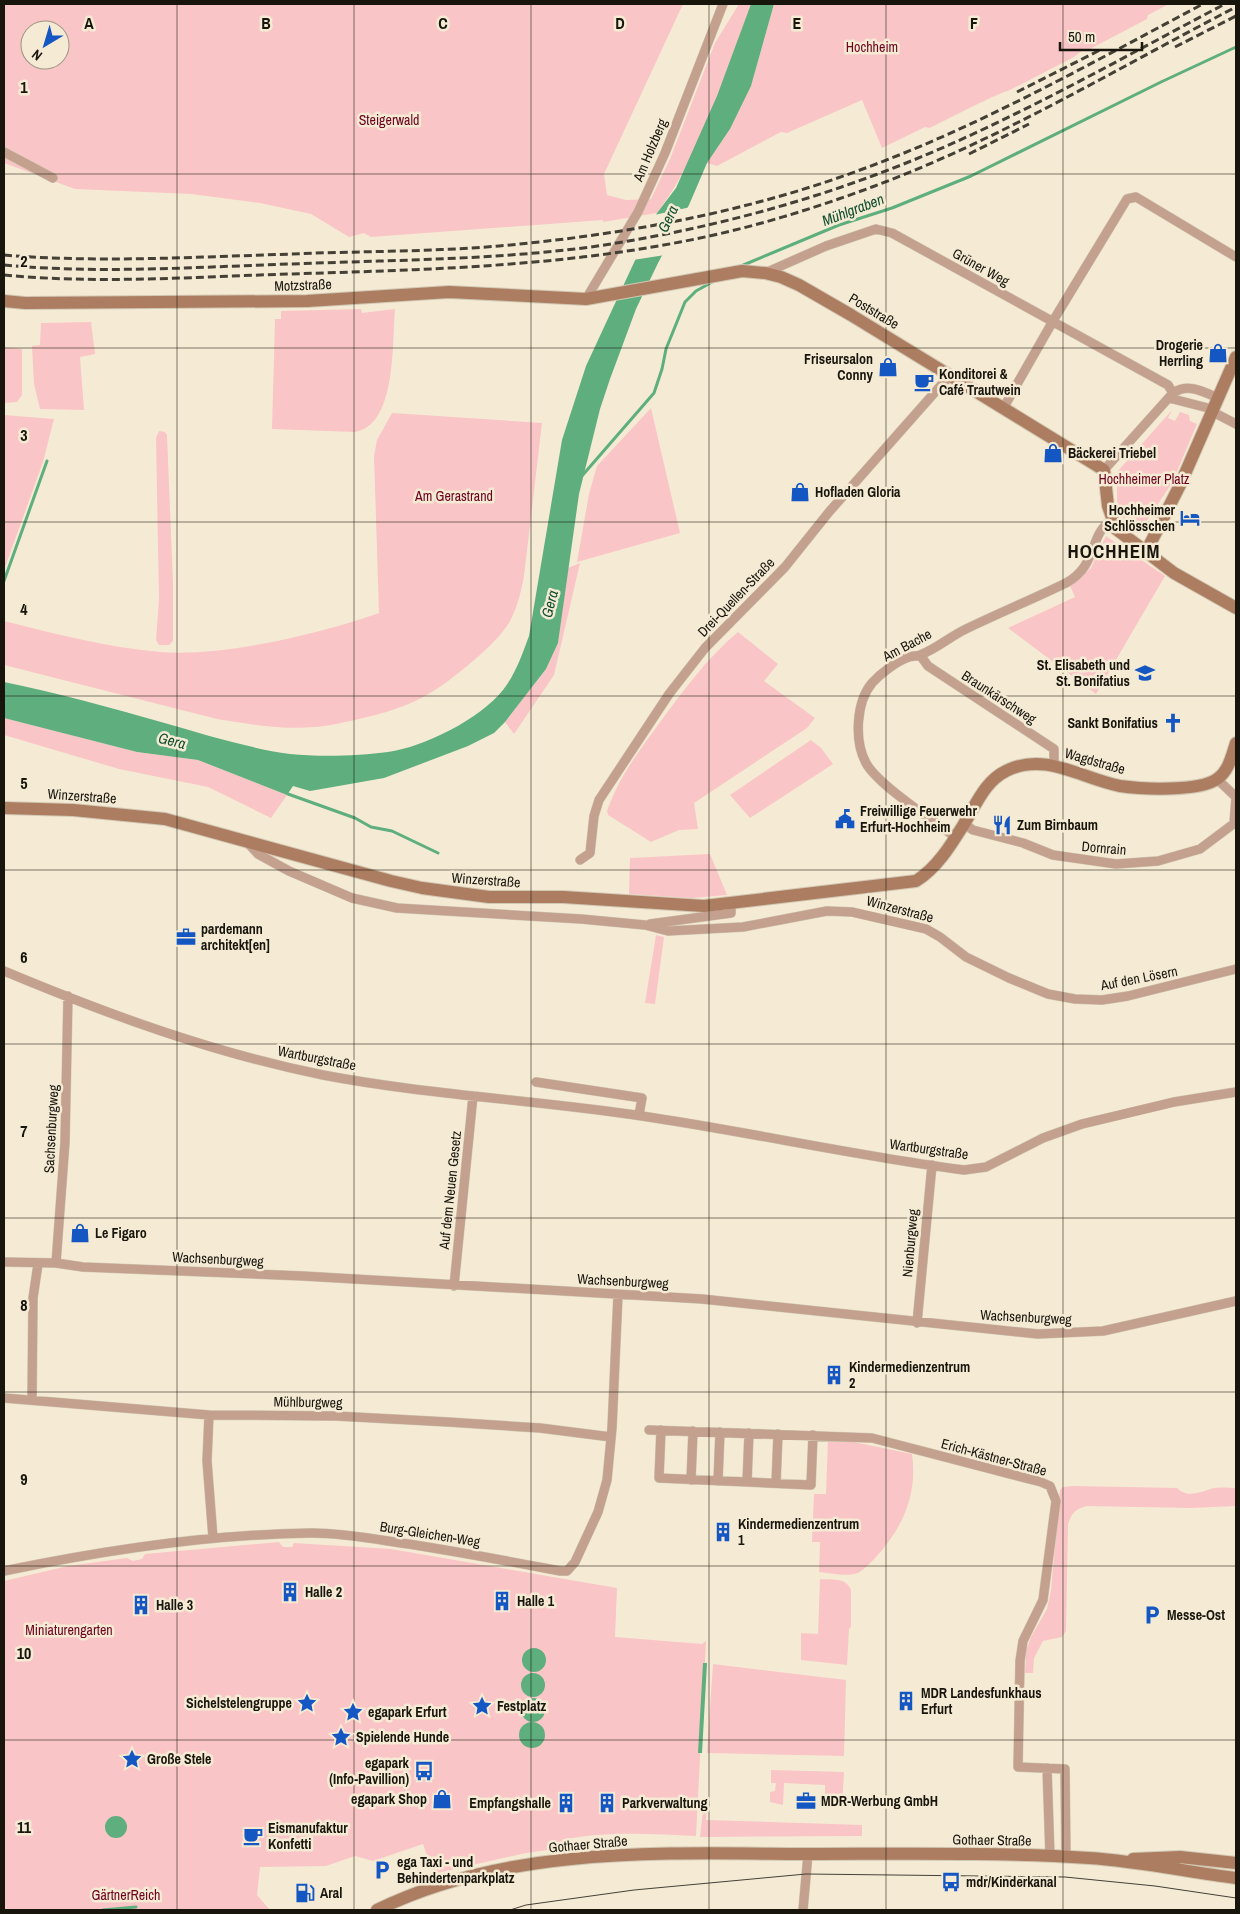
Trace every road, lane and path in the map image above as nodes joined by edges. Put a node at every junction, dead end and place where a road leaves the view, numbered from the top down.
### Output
1 (724, 4) edge
2 (4, 152) edge
3 (53, 178) dead end
4 (1236, 256) edge
5 (765, 273) junction
6 (602, 296) joint
7 (586, 299) junction
8 (4, 301) edge
9 (1052, 321) junction
10 (1236, 356) edge
11 (951, 374) junction
12 (1171, 396) junction
13 (1218, 398) junction
14 (1004, 407) junction
15 (1211, 410) junction
16 (1236, 424) edge
17 (1104, 470) junction
18 (1111, 521) junction
19 (1146, 552) junction
20 (1236, 608) edge
21 (920, 655) junction
22 (1236, 743) edge
23 (1054, 765) junction
24 (1217, 779) junction
25 (1236, 797) edge
26 (4, 808) edge
27 (1235, 822) edge
28 (964, 824) junction
29 (955, 837) junction
30 (245, 840) junction
31 (580, 860) dead end
32 (916, 881) joint
33 (731, 904) junction
34 (645, 925) junction
35 (940, 937) joint
36 (1236, 969) edge
37 (4, 971) edge
38 (68, 996) junction
39 (536, 1082) dead end
40 (1236, 1092) edge
41 (473, 1096) junction
42 (639, 1116) junction
43 (932, 1165) junction
44 (4, 1262) edge
45 (56, 1263) junction
46 (38, 1264) junction
47 (454, 1286) junction
48 (618, 1295) junction
49 (1236, 1301) edge
50 (917, 1322) junction
51 (4, 1398) edge
52 (32, 1399) junction
53 (209, 1415) junction
54 (649, 1430) dead end
55 (661, 1430) junction
56 (693, 1431) junction
57 (720, 1432) junction
58 (750, 1433) junction
59 (778, 1434) junction
60 (813, 1435) junction
61 (612, 1437) junction
62 (691, 1480) junction
63 (718, 1481) junction
64 (748, 1482) junction
65 (776, 1483) junction
66 (213, 1538) junction
67 (4, 1571) edge
68 (1047, 1768) junction
69 (808, 1854) junction
70 (1050, 1856) junction
71 (1066, 1857) junction
72 (1116, 1860) junction
73 (1236, 1863) edge
74 (1236, 1878) edge
75 (378, 1910) edge
76 (803, 1910) edge

1 - 7 street, Am Holzberg
2 - 3 street
4 - 9 street
5 - 6 street, Poststraße
5 - 9 street, Grüner Weg
5 - 11 street, Poststraße
6 - 7 street, Motzstraße
7 - 8 street, Motzstraße
9 - 12 street, Grüner Weg
9 - 14 street
10 - 13 street
11 - 14 street, Poststraße
11 - 31 street, Drei-Quellen-Straße
12 - 13 street
12 - 15 street
12 - 17 street
13 - 15 street
14 - 17 street, Poststraße
15 - 16 street
15 - 19 street
17 - 18 street
18 - 19 street
18 - 21 street, Am Bache
19 - 20 street
21 - 23 street, Braunkärschweg
21 - 29 street, Am Bache
22 - 24 street
23 - 24 street, Wagdstraße
23 - 28 street, Wagdstraße
24 - 25 street
25 - 27 street
26 - 30 street, Winzerstraße
27 - 28 street, Dornrain
28 - 29 street, Wagdstraße
29 - 32 street, Wagdstraße
30 - 33 street, Winzerstraße
30 - 34 street, Winzerstraße
32 - 33 street, Winzerstraße
33 - 34 street, Winzerstraße
34 - 35 street, Winzerstraße
35 - 36 street, Auf den Lösern
37 - 38 street, Wartburgstraße
38 - 41 street, Wartburgstraße
38 - 45 street, Sachsenburgweg
39 - 42 street
40 - 43 street, Wartburgstraße
41 - 42 street, Wartburgstraße
41 - 47 street, Auf dem Neuen Gesetz
42 - 43 street, Wartburgstraße
43 - 50 street, Nienburgweg
44 - 46 street, Wachsenburgweg
45 - 46 street, Wachsenburgweg
45 - 47 street, Wachsenburgweg
46 - 52 street
47 - 48 street, Wachsenburgweg
48 - 50 street, Wachsenburgweg
48 - 61 street, Burg-Gleichen-Weg
49 - 50 street, Wachsenburgweg
51 - 52 street, Mühlburgweg
52 - 53 street, Mühlburgweg
53 - 61 street, Mühlburgweg
53 - 66 street
54 - 55 street
55 - 56 street
55 - 62 street
56 - 57 street
56 - 62 street
57 - 58 street
57 - 63 street
58 - 59 street
58 - 64 street
59 - 60 street
59 - 65 street
60 - 65 street
60 - 68 street, Erich-Kästner-Straße
61 - 66 street, Burg-Gleichen-Weg
62 - 63 street
63 - 64 street
64 - 65 street
66 - 67 street, Burg-Gleichen-Weg
68 - 70 street
68 - 71 street, Erich-Kästner-Straße
69 - 70 street, Gothaer Straße
69 - 75 street, Gothaer Straße
69 - 76 street
70 - 71 street, Gothaer Straße
71 - 72 street, Gothaer Straße
72 - 73 street, Gothaer Straße
72 - 74 street, Gothaer Straße

